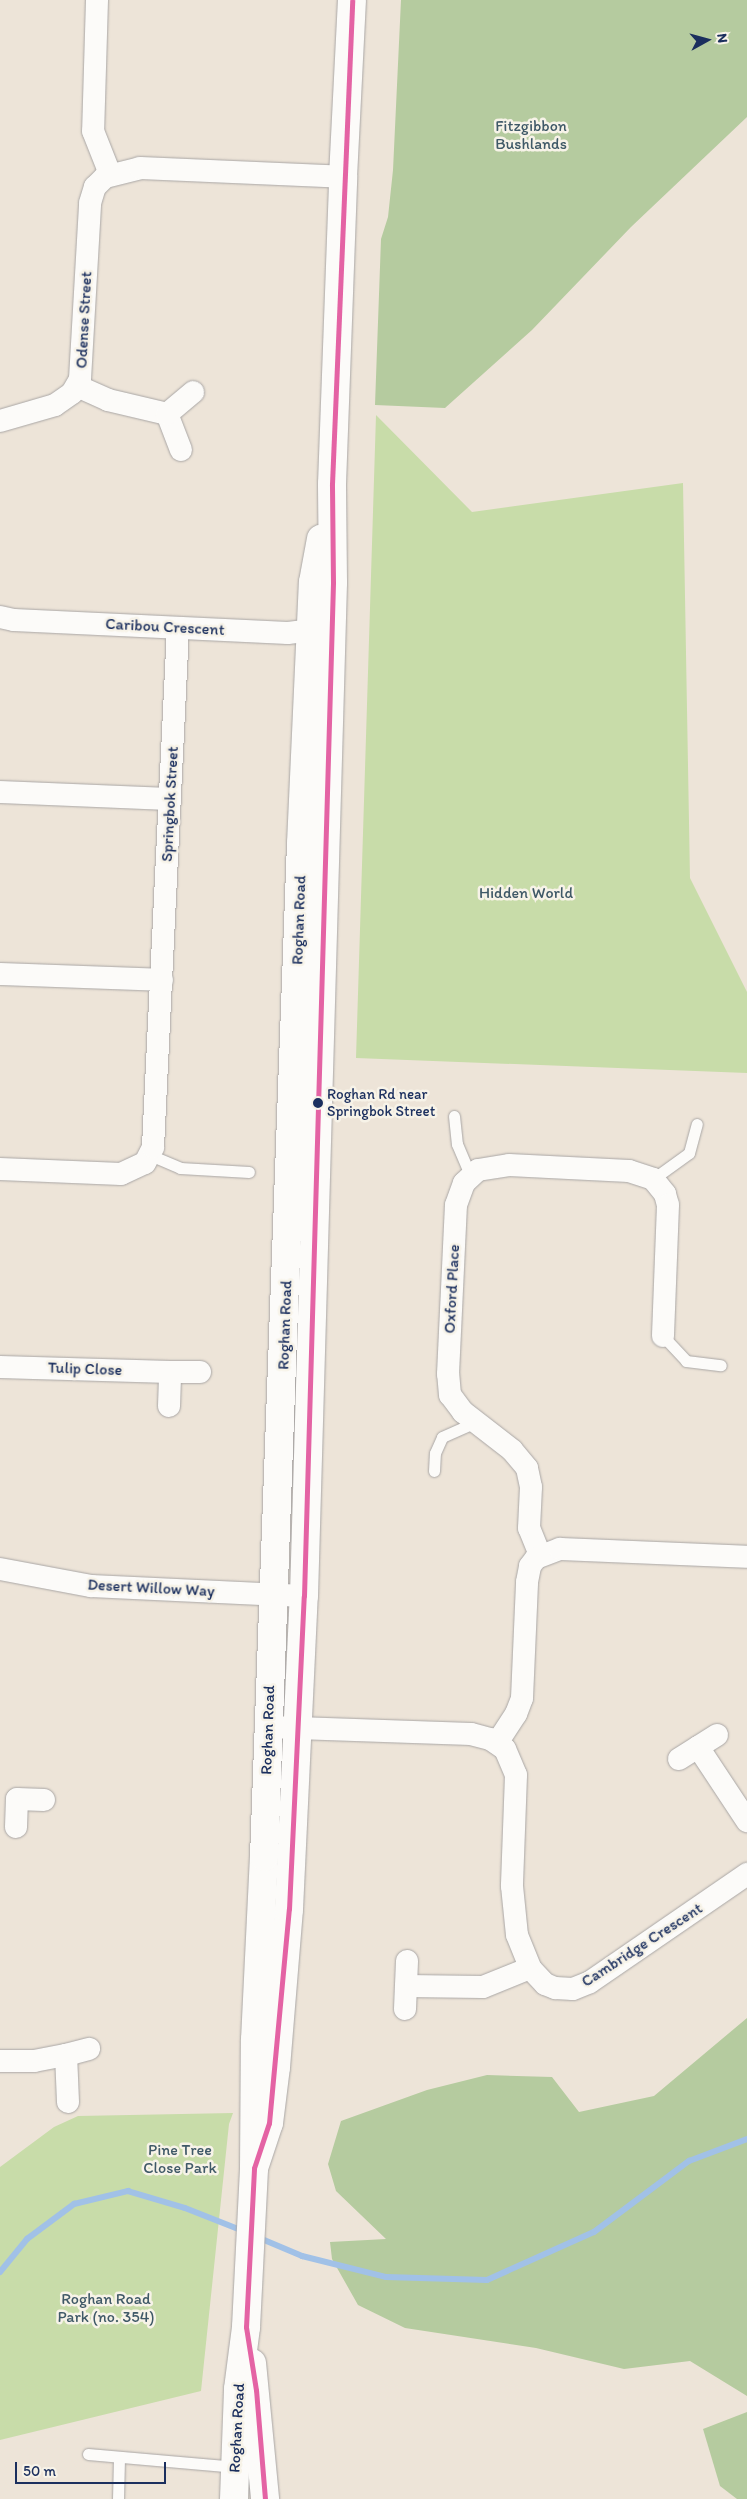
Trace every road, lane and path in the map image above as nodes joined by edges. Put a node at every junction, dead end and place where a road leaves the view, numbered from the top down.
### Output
1 (98, 0) edge
2 (352, 0) edge
3 (110, 174) junction
4 (342, 177) junction
5 (77, 386) junction
6 (194, 392) dead end
7 (166, 414) junction
8 (0, 421) edge
9 (181, 450) dead end
10 (0, 617) edge
11 (178, 629) junction
12 (321, 630) junction
13 (0, 792) edge
14 (170, 800) junction
15 (0, 974) edge
16 (162, 980) junction
17 (454, 1116) dead end
18 (697, 1124) dead end
19 (150, 1156) junction
20 (0, 1169) edge
21 (249, 1172) dead end
22 (470, 1175) junction
23 (652, 1179) junction
24 (663, 1336) joint
25 (0, 1366) edge
26 (721, 1366) dead end
27 (170, 1372) junction
28 (200, 1372) dead end
29 (169, 1406) dead end
30 (476, 1422) junction
31 (434, 1471) dead end
32 (540, 1555) junction
33 (747, 1557) edge
34 (0, 1569) edge
35 (274, 1594) junction
36 (304, 1596) junction
37 (268, 1726) junction
38 (297, 1728) junction
39 (718, 1735) dead end
40 (497, 1743) junction
41 (698, 1748) junction
42 (679, 1759) dead end
43 (8, 1797) edge
44 (44, 1800) dead end
45 (747, 1821) edge
46 (16, 1827) dead end
47 (747, 1874) edge
48 (407, 1961) dead end
49 (530, 1968) junction
50 (406, 1986) junction
51 (405, 2009) dead end
52 (89, 2049) dead end
53 (66, 2055) junction
54 (0, 2061) edge
55 (68, 2102) dead end
56 (254, 2176) junction
57 (88, 2454) dead end
58 (120, 2457) junction
59 (249, 2467) junction
60 (118, 2499) edge
61 (234, 2499) edge
62 (265, 2499) edge

1 - 3 street
2 - 4 main road, Roghan Road
3 - 4 street
3 - 5 street, Odense Street
4 - 12 main road, Roghan Road
5 - 7 street
5 - 8 street, Odense Street
6 - 7 street
7 - 9 street
10 - 11 street, Caribou Crescent
11 - 12 street, Caribou Crescent
11 - 14 street, Springbok Street
12 - 35 main road, Roghan Road
12 - 36 main road, Roghan Road
13 - 14 street
14 - 16 street, Springbok Street
15 - 16 street
16 - 19 street, Springbok Street
17 - 22 lane
18 - 23 lane
19 - 20 street
19 - 21 lane
22 - 23 street
22 - 30 street, Oxford Place
23 - 24 street
24 - 26 lane
25 - 27 street, Tulip Close
27 - 28 street, Tulip Close
27 - 29 street
30 - 31 lane
30 - 32 street, Oxford Place
32 - 33 street
32 - 40 street
34 - 35 street, Desert Willow Way
35 - 36 street, Desert Willow Way
35 - 37 main road, Roghan Road
36 - 38 main road, Roghan Road
37 - 38 street
37 - 56 main road, Roghan Road
38 - 40 street
38 - 56 main road, Roghan Road
39 - 41 street
40 - 49 street, Cambridge Crescent
41 - 42 street
41 - 45 street
43 - 44 street
43 - 46 street
47 - 49 street, Cambridge Crescent
48 - 50 street
49 - 50 street
50 - 51 street
52 - 53 street
53 - 54 street
53 - 55 street
56 - 59 main road, Roghan Road
57 - 58 lane
58 - 59 lane
58 - 60 lane
59 - 61 main road, Roghan Road
59 - 62 main road, Roghan Road

